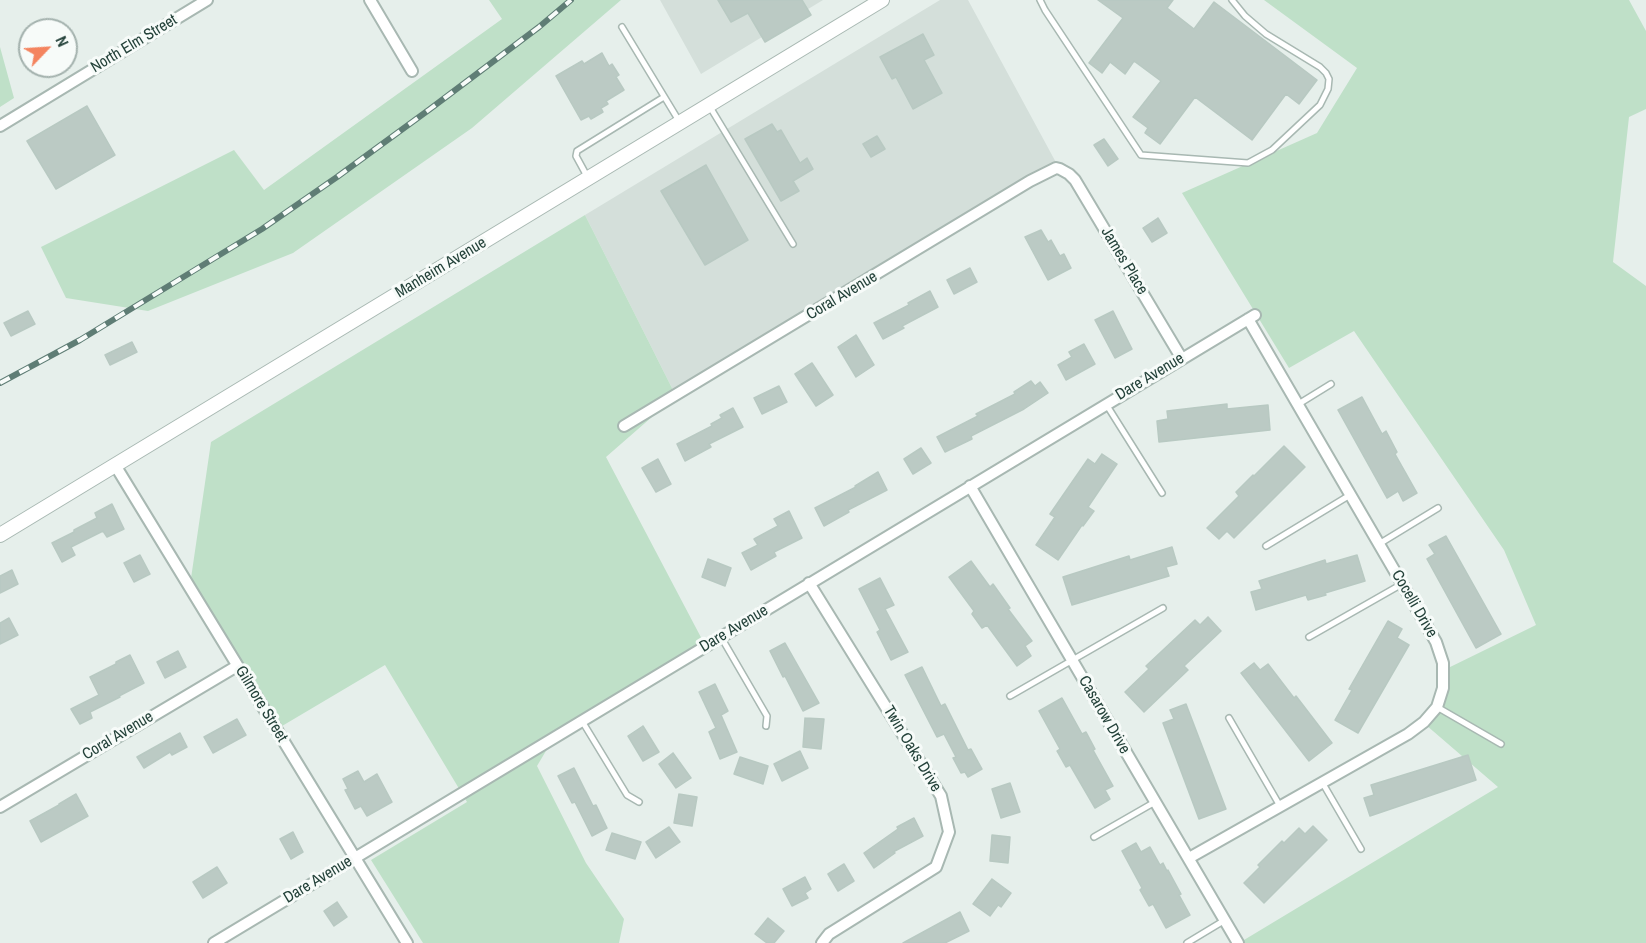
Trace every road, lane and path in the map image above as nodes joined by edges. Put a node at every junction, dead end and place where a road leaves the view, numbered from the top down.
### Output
1 (207, 0) edge
2 (370, 0) edge
3 (882, 0) edge
4 (1040, 0) edge
5 (1232, 0) edge
6 (622, 27) dead end
7 (412, 71) dead end
8 (664, 97) junction
9 (709, 105) junction
10 (680, 123) junction
11 (0, 126) edge
12 (1060, 169) joint
13 (588, 179) junction
14 (793, 244) dead end
15 (1251, 317) joint
16 (1182, 358) junction
17 (1331, 384) dead end
18 (1106, 404) junction
19 (1297, 405) junction
20 (624, 426) dead end
21 (115, 465) junction
22 (970, 486) junction
23 (1162, 492) dead end
24 (1352, 495) junction
25 (1438, 508) dead end
26 (0, 535) edge
27 (1379, 544) junction
28 (1266, 546) dead end
29 (809, 583) junction
30 (1402, 584) junction
31 (1163, 608) dead end
32 (721, 637) junction
33 (1309, 637) dead end
34 (1072, 660) junction
35 (237, 666) junction
36 (1010, 696) dead end
37 (1437, 707) junction
38 (1229, 718) dead end
39 (582, 721) junction
40 (766, 726) dead end
41 (1501, 744) dead end
42 (1322, 782) junction
43 (639, 802) dead end
44 (1155, 802) junction
45 (0, 807) edge
46 (1280, 807) junction
47 (1094, 837) dead end
48 (1361, 849) dead end
49 (354, 858) junction
50 (1189, 858) junction
51 (1224, 920) junction
52 (214, 943) edge
53 (407, 943) edge
54 (822, 943) edge
55 (1187, 943) edge
56 (1238, 943) edge

1 - 11 street, North Elm Street
2 - 7 street
3 - 9 street, Manheim Avenue
4 - 5 lane
6 - 8 lane
8 - 10 lane
8 - 13 lane
9 - 10 street, Manheim Avenue
9 - 14 lane
10 - 13 street, Manheim Avenue
12 - 16 street, James Place
12 - 20 street, Coral Avenue
13 - 21 street, Manheim Avenue
15 - 16 street, Dare Avenue
15 - 19 street, Cocelli Drive
16 - 18 street, Dare Avenue
17 - 19 lane
18 - 22 street, Dare Avenue
18 - 23 lane
19 - 24 street, Cocelli Drive
21 - 26 street, Manheim Avenue
21 - 35 street, Gilmore Street
22 - 29 street, Dare Avenue
22 - 34 street, Casarow Drive
24 - 27 street, Cocelli Drive
24 - 28 lane
25 - 27 lane
27 - 30 street, Cocelli Drive
29 - 32 street, Dare Avenue
29 - 54 street, Twin Oaks Drive
30 - 33 lane
30 - 37 street, Cocelli Drive
31 - 34 lane
32 - 39 street, Dare Avenue
32 - 40 lane
34 - 36 lane
34 - 44 street, Casarow Drive
35 - 45 street, Coral Avenue
35 - 49 street, Gilmore Street
37 - 41 lane
37 - 42 street
38 - 46 lane
39 - 43 lane
39 - 49 street, Dare Avenue
42 - 46 street
42 - 48 lane
44 - 47 lane
44 - 50 street, Casarow Drive
46 - 50 street
49 - 52 street, Dare Avenue
49 - 53 street, Gilmore Street
50 - 51 street, Casarow Drive
51 - 55 lane
51 - 56 street, Casarow Drive

